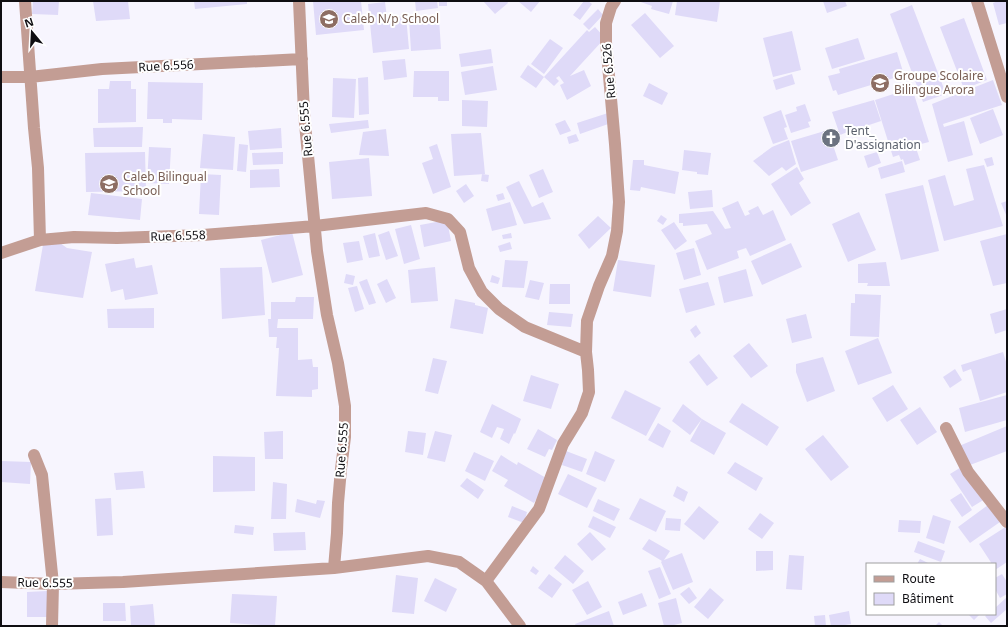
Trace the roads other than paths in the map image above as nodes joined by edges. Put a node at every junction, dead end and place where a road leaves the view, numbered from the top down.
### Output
1 (25, 1) edge
2 (299, 1) edge
3 (615, 1) edge
4 (977, 1) edge
5 (302, 59) junction
6 (1, 77) edge
7 (30, 77) junction
8 (1007, 97) edge
9 (316, 226) junction
10 (40, 240) junction
11 (1, 253) edge
12 (586, 352) junction
13 (946, 428) dead end
14 (34, 455) dead end
15 (1007, 522) edge
16 (334, 568) junction
17 (486, 581) junction
18 (1, 582) edge
19 (53, 584) junction
20 (52, 626) edge
21 (520, 626) edge

1 - 7 street
2 - 5 street, Rue 6.555
3 - 12 street, Rue 6.526
4 - 8 street
5 - 7 street, Rue 6.556
5 - 9 street, Rue 6.555
6 - 7 street, Rue 6.556
7 - 10 street
9 - 10 street, Rue 6.558
9 - 12 street, Rue 6.558
9 - 16 street, Rue 6.555
10 - 11 street
12 - 17 street, Rue 6.526
13 - 15 street
14 - 19 street
16 - 17 street
16 - 19 street, Rue 6.555
17 - 21 street
18 - 19 street, Rue 6.555
19 - 20 street

